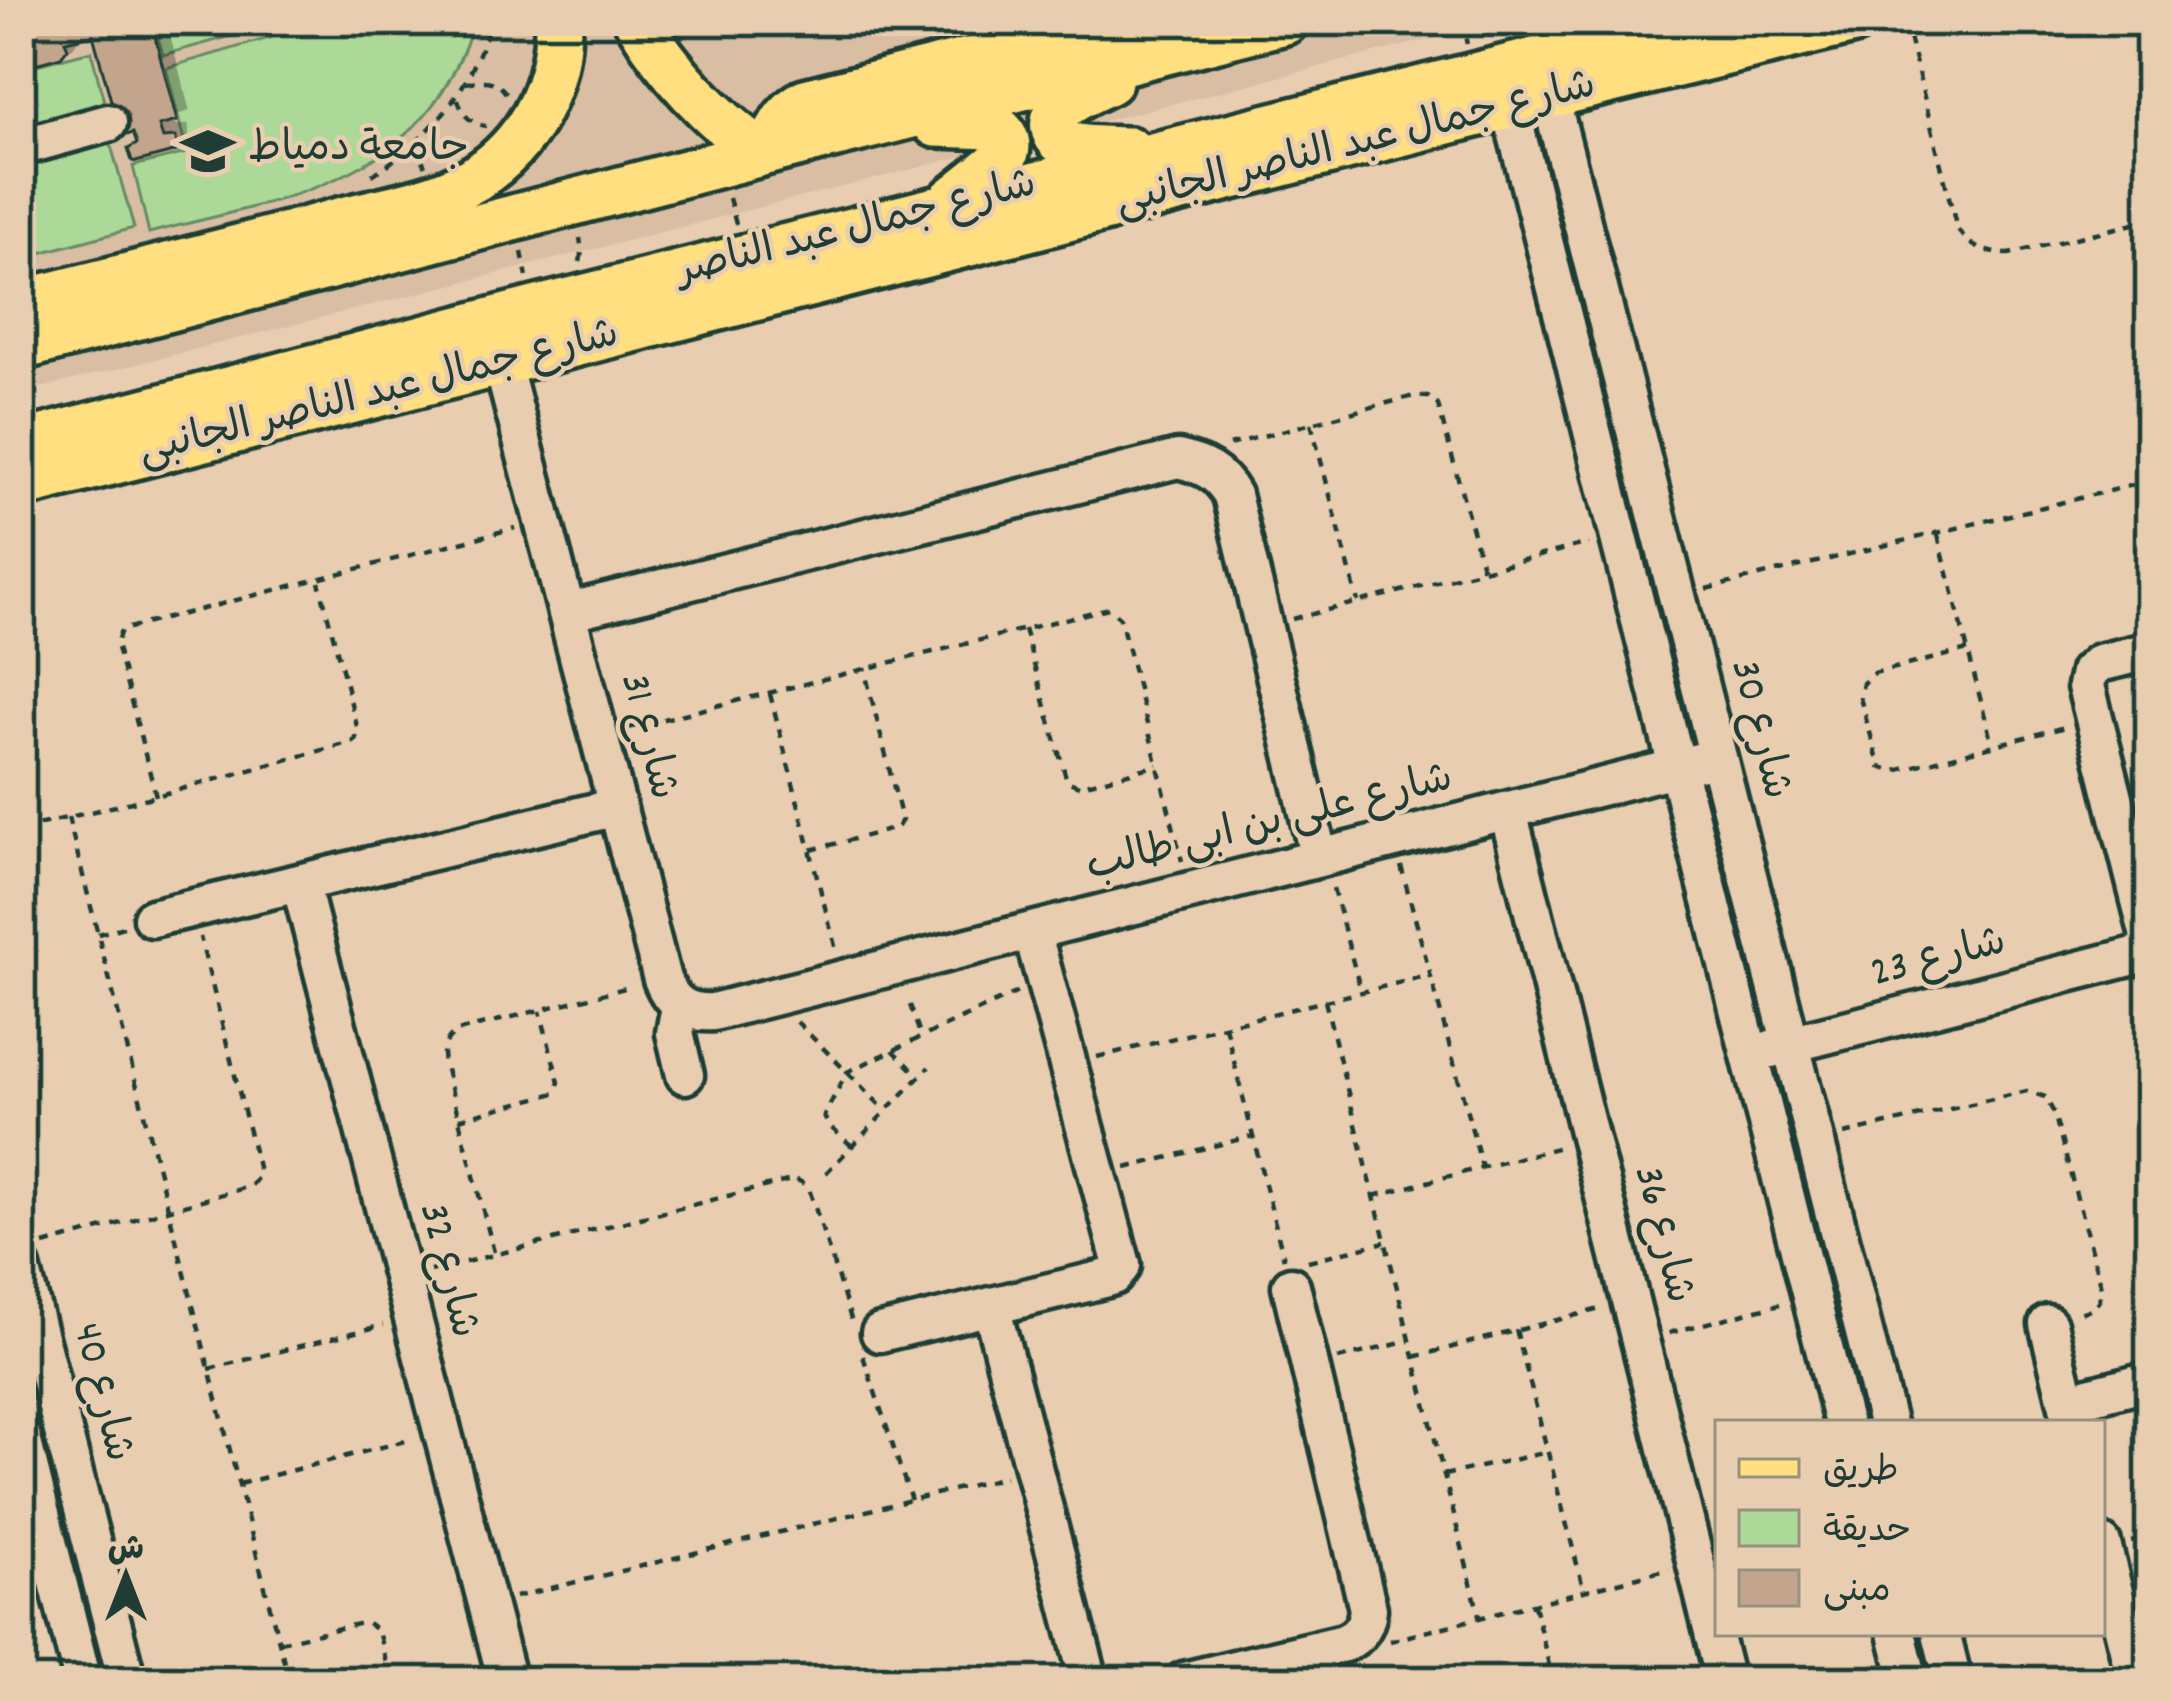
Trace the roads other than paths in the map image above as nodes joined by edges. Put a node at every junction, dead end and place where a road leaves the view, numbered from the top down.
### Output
1 (558, 21) edge
2 (638, 21) edge
3 (1285, 21) edge
4 (1695, 21) edge
5 (1854, 21) edge
6 (995, 37) edge
7 (1143, 37) edge
8 (1525, 83) junction
9 (108, 123) dead end
10 (879, 124) junction
11 (21, 147) edge
12 (1170, 152) junction
13 (751, 155) junction
14 (940, 209) junction
15 (21, 303) edge
16 (524, 324) junction
17 (21, 347) edge
18 (21, 444) edge
19 (21, 485) edge
20 (567, 612) junction
21 (2150, 651) edge
22 (1718, 757) junction
23 (1677, 768) junction
24 (617, 807) junction
25 (1508, 811) junction
26 (1322, 858) junction
27 (300, 883) junction
28 (152, 918) dead end
29 (1032, 931) junction
30 (2150, 940) edge
31 (2150, 952) edge
32 (671, 992) junction
33 (1791, 1044) junction
34 (1750, 1055) junction
35 (685, 1076) dead end
36 (32, 1256) edge
37 (1288, 1276) road end
38 (991, 1306) junction
39 (2048, 1324) road end
40 (880, 1333) dead end
41 (2150, 1380) edge
42 (2070, 1413) edge
43 (1842, 1420) edge
44 (1887, 1420) edge
45 (21, 1435) edge
46 (2105, 1556) edge
47 (1898, 1636) edge
48 (1942, 1636) edge
49 (1248, 1674) edge
50 (82, 1681) edge
51 (127, 1681) edge
52 (507, 1681) edge
53 (1089, 1681) edge
54 (1184, 1681) edge
55 (1725, 1681) edge
56 (1909, 1681) edge
57 (1953, 1681) edge
58 (2136, 1681) edge

1 - 15 main road
2 - 13 main road
3 - 7 main road
4 - 8 main road, شارع جمال عبد الناصر
5 - 8 main road, شارع جمال عبد الناصر الجانبى
6 - 7 main road
6 - 13 main road
7 - 10 main road
7 - 12 main road
8 - 12 main road, شارع جمال عبد الناصر
8 - 16 main road, شارع جمال عبد الناصر الجانبى
8 - 22 street, شارع 30
8 - 23 street, شارع 30
9 - 11 street
10 - 13 main road
10 - 14 main road
12 - 14 main road, شارع جمال عبد الناصر
13 - 17 main road
14 - 16 main road, شارع جمال عبد الناصر
16 - 18 main road, شارع جمال عبد الناصر
16 - 19 main road, شارع جمال عبد الناصر الجانبى
16 - 20 street, شارع 31
20 - 24 street, شارع 31
20 - 26 street
21 - 30 street
22 - 23 street, شارع على بن ابى طالب
22 - 33 street, شارع 30
23 - 25 street, شارع على بن ابى طالب
23 - 34 street, شارع 30
24 - 27 street
24 - 32 street, شارع 31
25 - 26 street, شارع على بن ابى طالب
25 - 55 street, شارع 36
26 - 29 street, شارع على بن ابى طالب
27 - 28 street
27 - 52 street, شارع 32
29 - 32 street, شارع على بن ابى طالب
29 - 38 street
31 - 33 street, شارع 23
32 - 35 street, شارع 31
33 - 34 street, شارع 23
33 - 44 street, شارع 30
34 - 43 street, شارع 30
36 - 51 street, شارع 40
37 - 49 street
38 - 40 street
38 - 53 street
39 - 42 street
41 - 42 street
45 - 50 street, شارع 40
46 - 58 street
47 - 56 street
48 - 57 street
49 - 54 street

